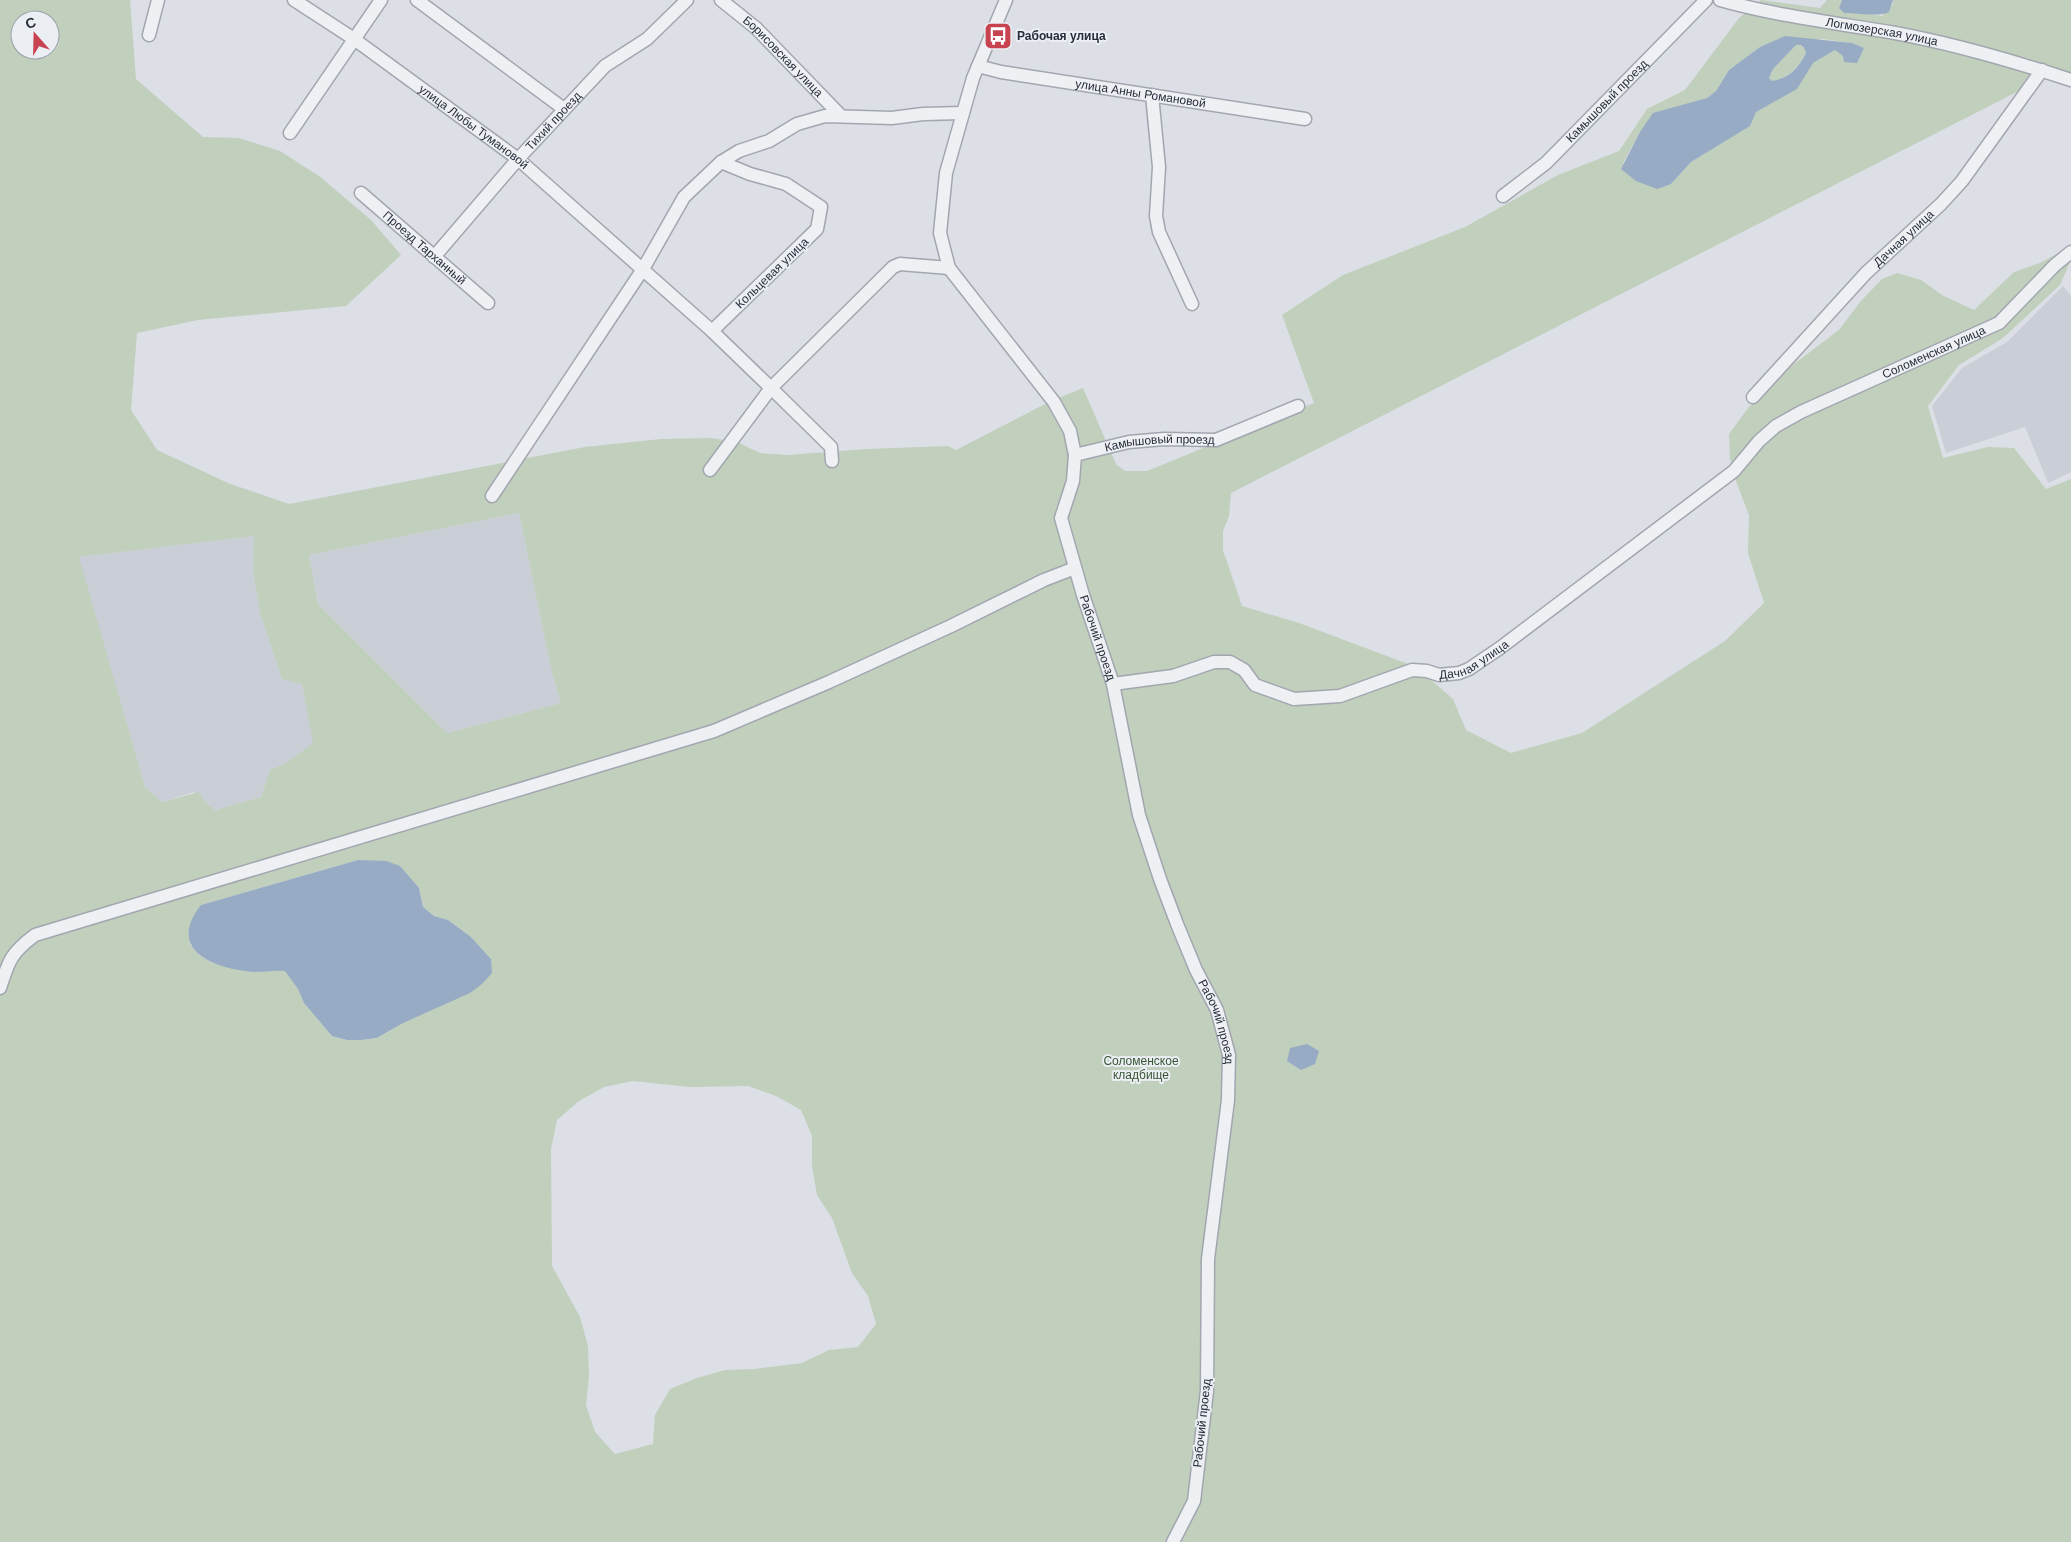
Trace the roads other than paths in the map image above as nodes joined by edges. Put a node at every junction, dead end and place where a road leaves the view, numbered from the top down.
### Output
1 (158, 0) edge
2 (294, 0) edge
3 (381, 0) edge
4 (417, 0) edge
5 (687, 0) edge
6 (721, 0) edge
7 (1006, 0) edge
8 (1706, 0) edge
9 (1720, 0) edge
10 (149, 35) dead end
11 (354, 39) junction
12 (978, 66) junction
13 (2042, 70) junction
14 (2071, 80) edge
15 (1152, 95) junction
16 (564, 109) junction
17 (962, 113) junction
18 (841, 116) junction
19 (1305, 118) dead end
20 (290, 133) dead end
21 (518, 159) junction
22 (721, 162) junction
23 (361, 193) dead end
24 (1503, 196) dead end
25 (2071, 252) edge
26 (434, 257) junction
27 (949, 268) junction
28 (643, 269) junction
29 (488, 303) dead end
30 (1192, 304) dead end
31 (712, 331) junction
32 (770, 388) junction
33 (1753, 397) dead end
34 (1298, 406) dead end
35 (1776, 426) joint
36 (1075, 455) junction
37 (832, 461) dead end
38 (710, 470) dead end
39 (492, 496) dead end
40 (1075, 568) junction
41 (1113, 684) junction
42 (0, 988) edge
43 (1173, 1542) edge

1 - 10 street
2 - 11 street, улица Любы Тумановой
3 - 11 street
4 - 16 street
5 - 16 street, Тихий проезд
6 - 18 street, Борисовская улица
7 - 12 street
8 - 24 street, Камышовый проезд
9 - 13 street, Логмозерская улица
11 - 20 street
11 - 21 street, улица Любы Тумановой
12 - 15 street, улица Анны Романовой
12 - 17 street
13 - 14 street, Логмозерская улица
13 - 33 street, Дачная улица
15 - 19 street, улица Анны Романовой
15 - 30 street
16 - 21 street, Тихий проезд
17 - 18 street
17 - 27 street
18 - 22 street
21 - 26 street, Тихий проезд
21 - 28 street, улица Любы Тумановой
22 - 28 street
22 - 31 street, Кольцевая улица
23 - 26 street, Проезд Тарханный
25 - 35 street, Соломенская улица
26 - 29 street, Проезд Тарханный
27 - 32 street
27 - 36 street
28 - 31 street, улица Любы Тумановой
28 - 39 street
31 - 32 street
32 - 37 street
32 - 38 street
34 - 36 street, Камышовый проезд
35 - 41 street, Дачная улица
36 - 40 street, Рабочий проезд
40 - 41 street, Рабочий проезд
40 - 42 street
41 - 43 street, Рабочий проезд

